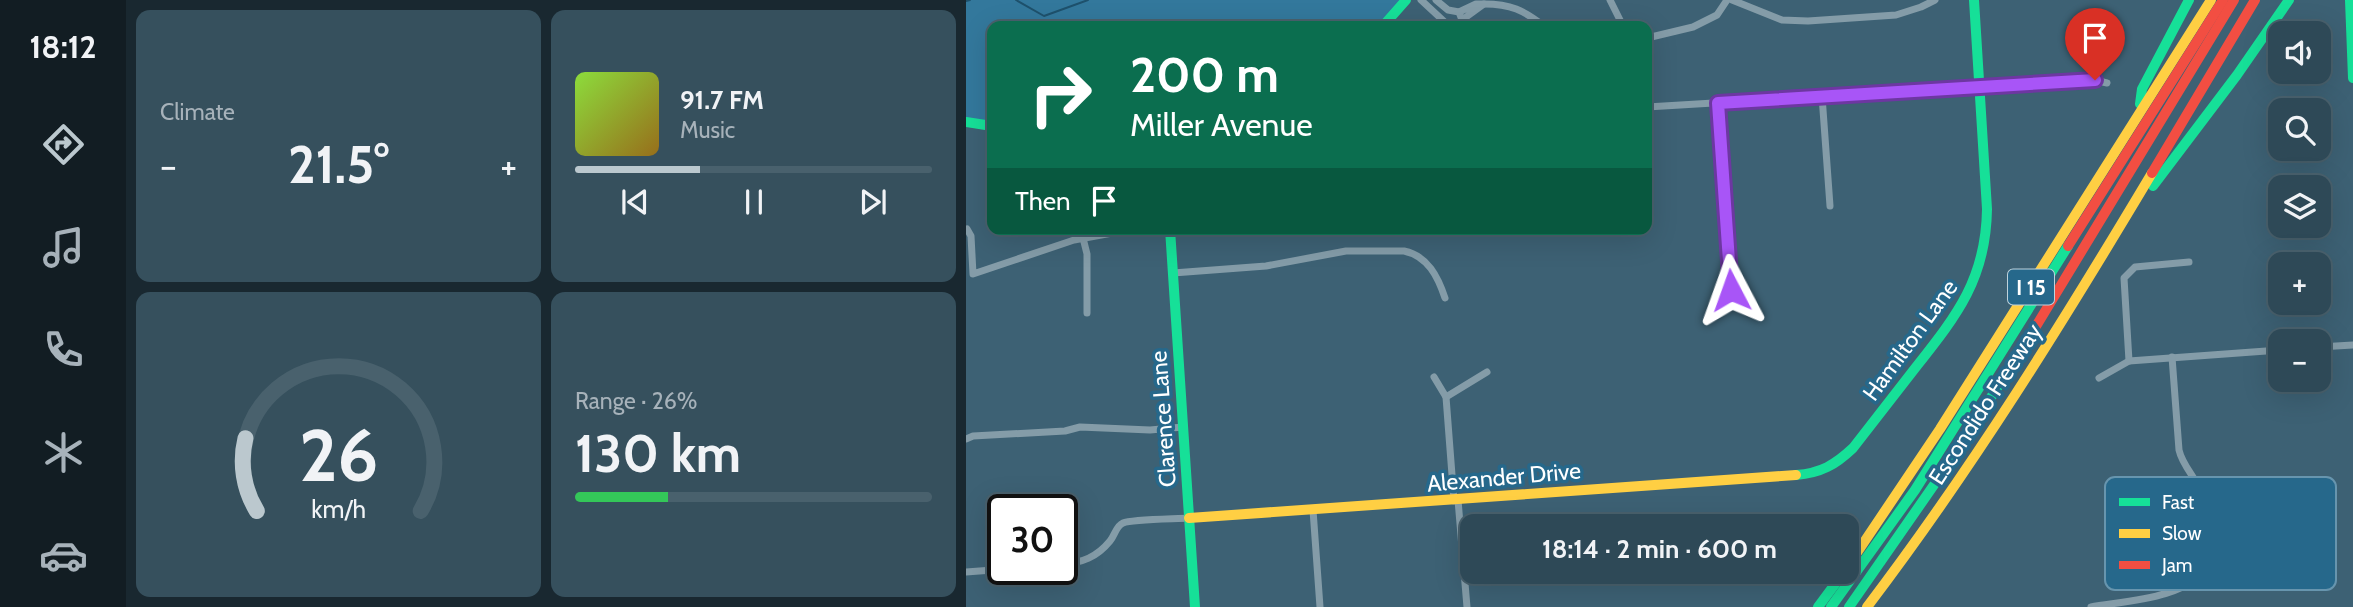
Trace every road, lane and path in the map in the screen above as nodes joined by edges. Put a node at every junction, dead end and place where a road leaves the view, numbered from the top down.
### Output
1 (1406, 0) edge
2 (1422, 0) edge
3 (1436, 0) edge
4 (1610, 0) edge
5 (1729, 0) edge
6 (1935, 0) edge
7 (1974, 0) edge
8 (2189, 0) edge
9 (2211, 0) edge
10 (2223, 0) edge
11 (2234, 0) edge
12 (2255, 0) edge
13 (2289, 0) edge
14 (2350, 0) edge
15 (1460, 19) edge
16 (1387, 21) edge
17 (1444, 21) edge
18 (1537, 21) edge
19 (1620, 21) edge
20 (1652, 37) edge
21 (2352, 59) edge
22 (2185, 61) junction
23 (2353, 78) edge
24 (2107, 83) dead end
25 (1979, 86) junction
26 (1822, 96) junction
27 (1718, 103) junction
28 (1652, 107) edge
29 (2139, 111) junction
30 (966, 122) edge
31 (987, 125) edge
32 (1830, 205) dead end
33 (2134, 206) junction
34 (967, 229) edge
35 (1100, 235) edge
36 (1170, 235) edge
37 (1083, 238) junction
38 (2189, 262) dead end
39 (1173, 273) junction
40 (1445, 298) dead end
41 (1726, 309) dead end
42 (1087, 313) dead end
43 (2353, 345) edge
44 (2331, 346) edge
45 (2268, 351) edge
46 (2172, 357) junction
47 (2129, 361) junction
48 (1487, 372) dead end
49 (1434, 377) dead end
50 (2099, 378) dead end
51 (1446, 397) junction
52 (1183, 427) junction
53 (966, 439) edge
54 (1822, 471) joint
55 (2193, 477) edge
56 (1456, 501) junction
57 (1313, 510) junction
58 (1189, 518) junction
59 (1859, 551) edge
60 (1078, 562) edge
61 (987, 570) edge
62 (966, 572) edge
63 (1835, 584) edge
64 (2174, 590) edge
65 (1195, 607) edge
66 (1320, 607) edge
67 (1467, 607) edge
68 (1818, 607) edge
69 (1831, 607) edge
70 (1849, 607) edge
71 (1867, 607) edge
72 (2091, 607) edge

1 - 16 main road
2 - 17 street
3 - 15 street
4 - 19 street
5 - 6 street
5 - 20 street
7 - 25 main road, Hamilton Lane
8 - 29 main road
9 - 22 main road
9 - 29 main road, Escondido Freeway / I 15
10 - 22 main road
11 - 70 main road
12 - 33 main road, Escondido Freeway / I 15
13 - 33 main road
14 - 21 main road
15 - 18 street
21 - 23 main road
22 - 69 main road
24 - 25 street
25 - 26 street
25 - 54 main road, Hamilton Lane
26 - 27 street
26 - 32 street
27 - 28 street
27 - 41 street
29 - 59 main road, Escondido Freeway / I 15
30 - 31 main road
33 - 71 main road, Escondido Freeway / I 15
34 - 37 street
35 - 37 street
36 - 39 main road, Clarence Lane
37 - 42 street
38 - 47 street
39 - 40 street
39 - 52 main road, Clarence Lane
43 - 44 street
45 - 46 street
46 - 47 street
46 - 55 street
47 - 50 street
48 - 51 street
49 - 51 street
51 - 56 street
52 - 53 street
52 - 58 main road, Clarence Lane
54 - 56 main road, Alexander Drive
56 - 57 main road, Alexander Drive
56 - 67 street
57 - 58 main road, Alexander Drive
57 - 66 street
58 - 60 street
58 - 65 main road, Clarence Lane
61 - 62 street
63 - 68 main road, Escondido Freeway / I 15
64 - 72 street

